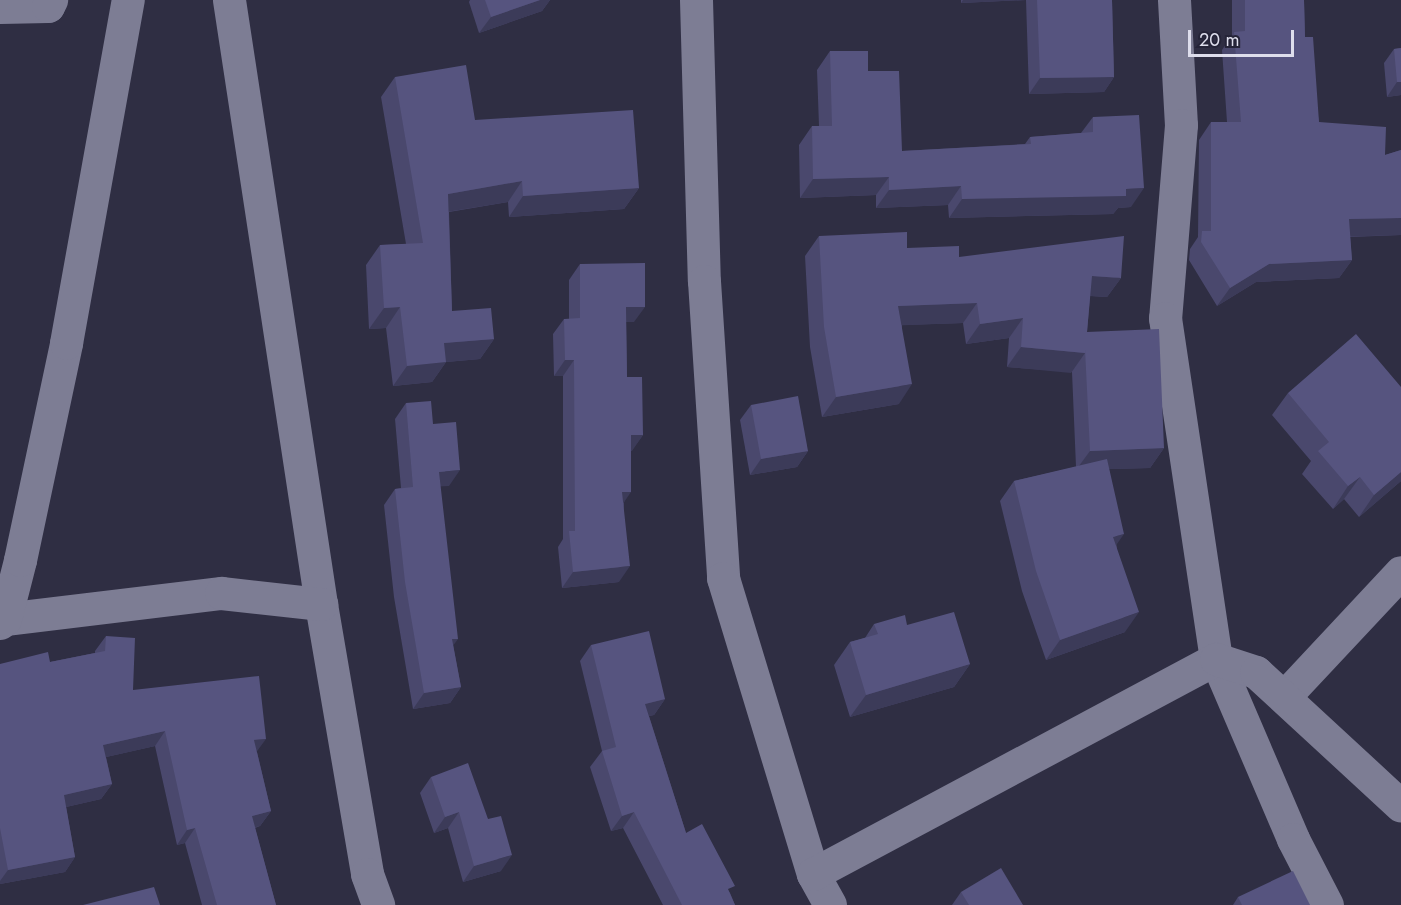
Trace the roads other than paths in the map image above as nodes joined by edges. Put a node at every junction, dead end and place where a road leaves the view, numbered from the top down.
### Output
1 (51, 0) edge
2 (128, 0) edge
3 (229, 0) edge
4 (696, 0) edge
5 (1174, 0) edge
6 (0, 7) edge
7 (1401, 572) edge
8 (321, 604) junction
9 (3, 621) edge
10 (1216, 659) junction
11 (1284, 697) junction
12 (1401, 806) edge
13 (813, 874) junction
14 (378, 905) edge
15 (830, 905) edge
16 (1326, 905) edge

1 - 6 street
2 - 9 street
3 - 8 street
4 - 13 street
5 - 10 street
7 - 11 street
8 - 9 street
8 - 14 street
10 - 11 street
10 - 13 street
10 - 16 street
11 - 12 street
13 - 15 street

